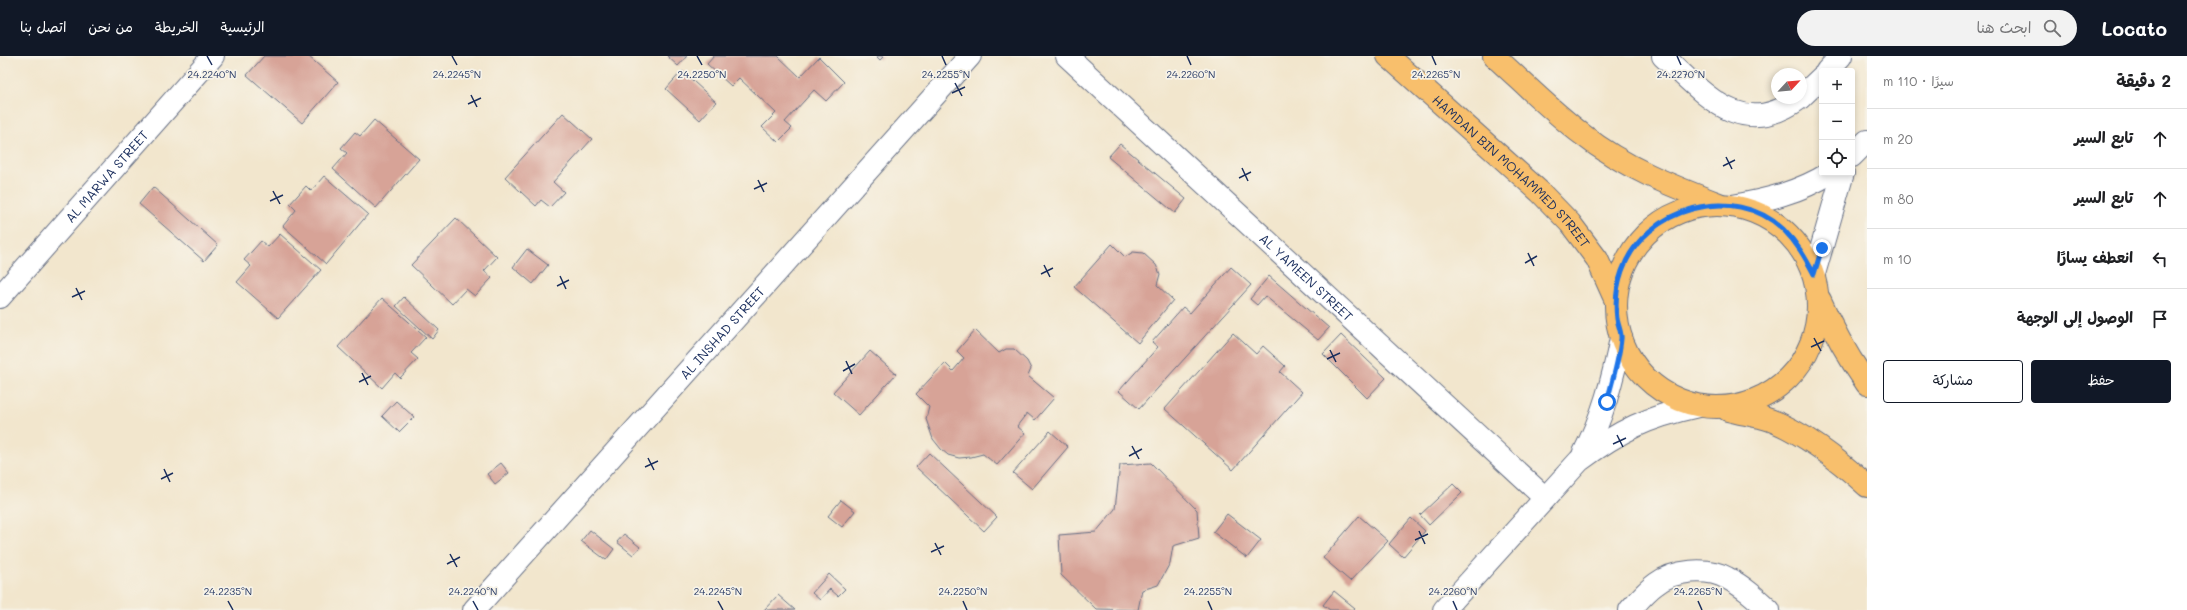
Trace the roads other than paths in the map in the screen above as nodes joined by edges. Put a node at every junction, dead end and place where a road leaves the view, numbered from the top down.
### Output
1 (970, 56) edge
2 (1067, 56) edge
3 (1388, 56) edge
4 (1494, 56) edge
5 (1663, 56) edge
6 (1841, 56) edge
7 (205, 59) edge
8 (1831, 68) edge
9 (1819, 80) edge
10 (1807, 91) edge
11 (1789, 104) edge
12 (1867, 141) edge
13 (1855, 153) edge
14 (1824, 176) edge
15 (1842, 176) edge
16 (1726, 205) junction
17 (1814, 274) junction
18 (1818, 296) junction
19 (0, 297) edge
20 (1616, 301) junction
21 (1621, 338) junction
22 (1867, 384) edge
23 (1708, 407) junction
24 (1579, 461) junction
25 (1867, 486) edge
26 (1545, 498) junction
27 (474, 610) edge
28 (1444, 610) edge
29 (1630, 610) edge
30 (1769, 610) edge

1 - 27 street, AL INSHAD STREET
2 - 26 street, AL YAMEEN STREET
3 - 20 main road, HAMDAN BIN MOHAMMED STREET
4 - 16 main road
5 - 11 street
6 - 8 street
7 - 19 street, AL MARWA STREET
9 - 10 street
12 - 13 street
14 - 16 street
15 - 17 street
16 - 17 main road
16 - 20 main road
17 - 18 main road
18 - 22 main road
18 - 23 main road
20 - 21 main road
21 - 23 main road
21 - 24 street
23 - 24 street
23 - 25 main road
24 - 26 street
26 - 28 street
29 - 30 street

